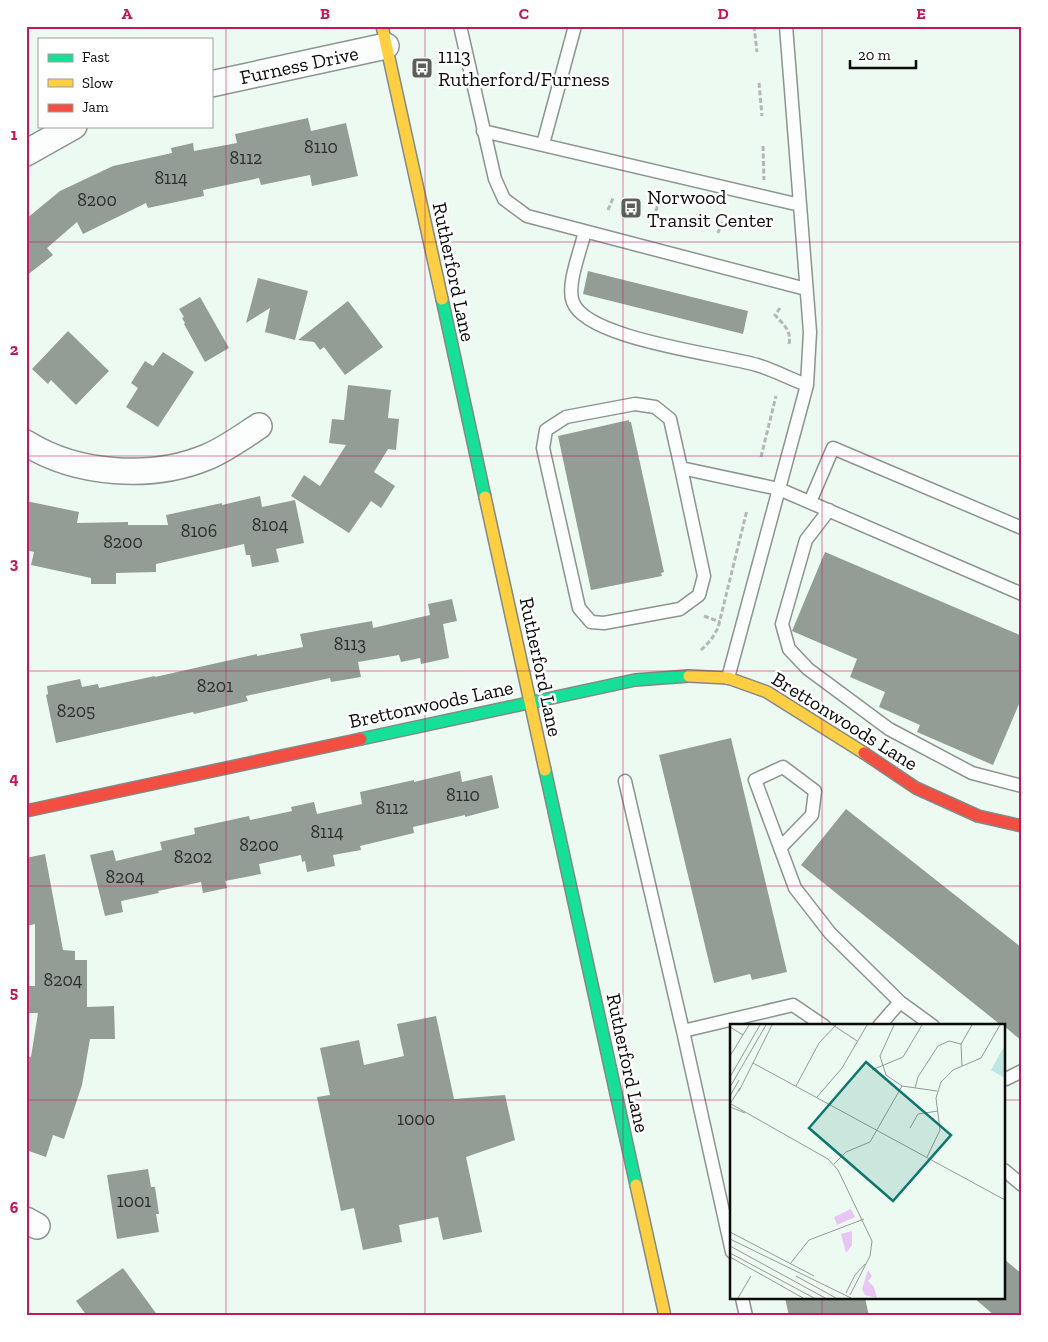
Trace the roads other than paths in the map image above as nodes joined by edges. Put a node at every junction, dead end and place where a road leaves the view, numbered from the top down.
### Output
1 (460, 26) edge
2 (575, 26) edge
3 (786, 26) edge
4 (384, 36) edge
5 (212, 84) edge
6 (70, 128) edge
7 (484, 131) junction
8 (542, 144) junction
9 (26, 153) edge
10 (800, 205) junction
11 (586, 231) junction
12 (806, 289) junction
13 (807, 385) junction
14 (259, 426) dead end
15 (26, 444) edge
16 (681, 468) junction
17 (779, 489) junction
18 (810, 502) junction
19 (829, 510) junction
20 (1022, 528) edge
21 (1022, 594) edge
22 (728, 678) junction
23 (530, 702) junction
24 (625, 781) dead end
25 (1022, 786) edge
26 (26, 811) edge
27 (1022, 826) edge
28 (780, 848) junction
29 (900, 1002) junction
30 (821, 1024) edge
31 (881, 1024) edge
32 (930, 1024) edge
33 (683, 1031) junction
34 (1022, 1071) edge
35 (1006, 1079) edge
36 (1006, 1172) edge
37 (1022, 1185) edge
38 (730, 1243) edge
39 (742, 1300) edge
40 (665, 1316) edge
41 (746, 1316) edge

1 - 7 lane
2 - 8 lane
3 - 10 lane
4 - 5 street, Furness Drive
4 - 23 street, Rutherford Lane
6 - 9 street
7 - 8 lane
7 - 11 lane
8 - 10 lane
10 - 12 lane
11 - 12 lane
11 - 13 lane
12 - 13 lane
13 - 17 lane
14 - 15 street
16 - 16 lane
16 - 17 lane
17 - 18 lane
17 - 22 lane
18 - 19 lane
18 - 20 lane
19 - 21 lane
19 - 25 lane
22 - 23 street, Brettonwoods Lane
22 - 27 street, Brettonwoods Lane
23 - 26 street, Brettonwoods Lane
23 - 40 street, Rutherford Lane
24 - 33 lane
28 - 28 lane
28 - 29 lane
29 - 31 lane
29 - 32 lane
30 - 33 lane
33 - 38 lane
34 - 35 lane
36 - 37 lane
39 - 41 lane

